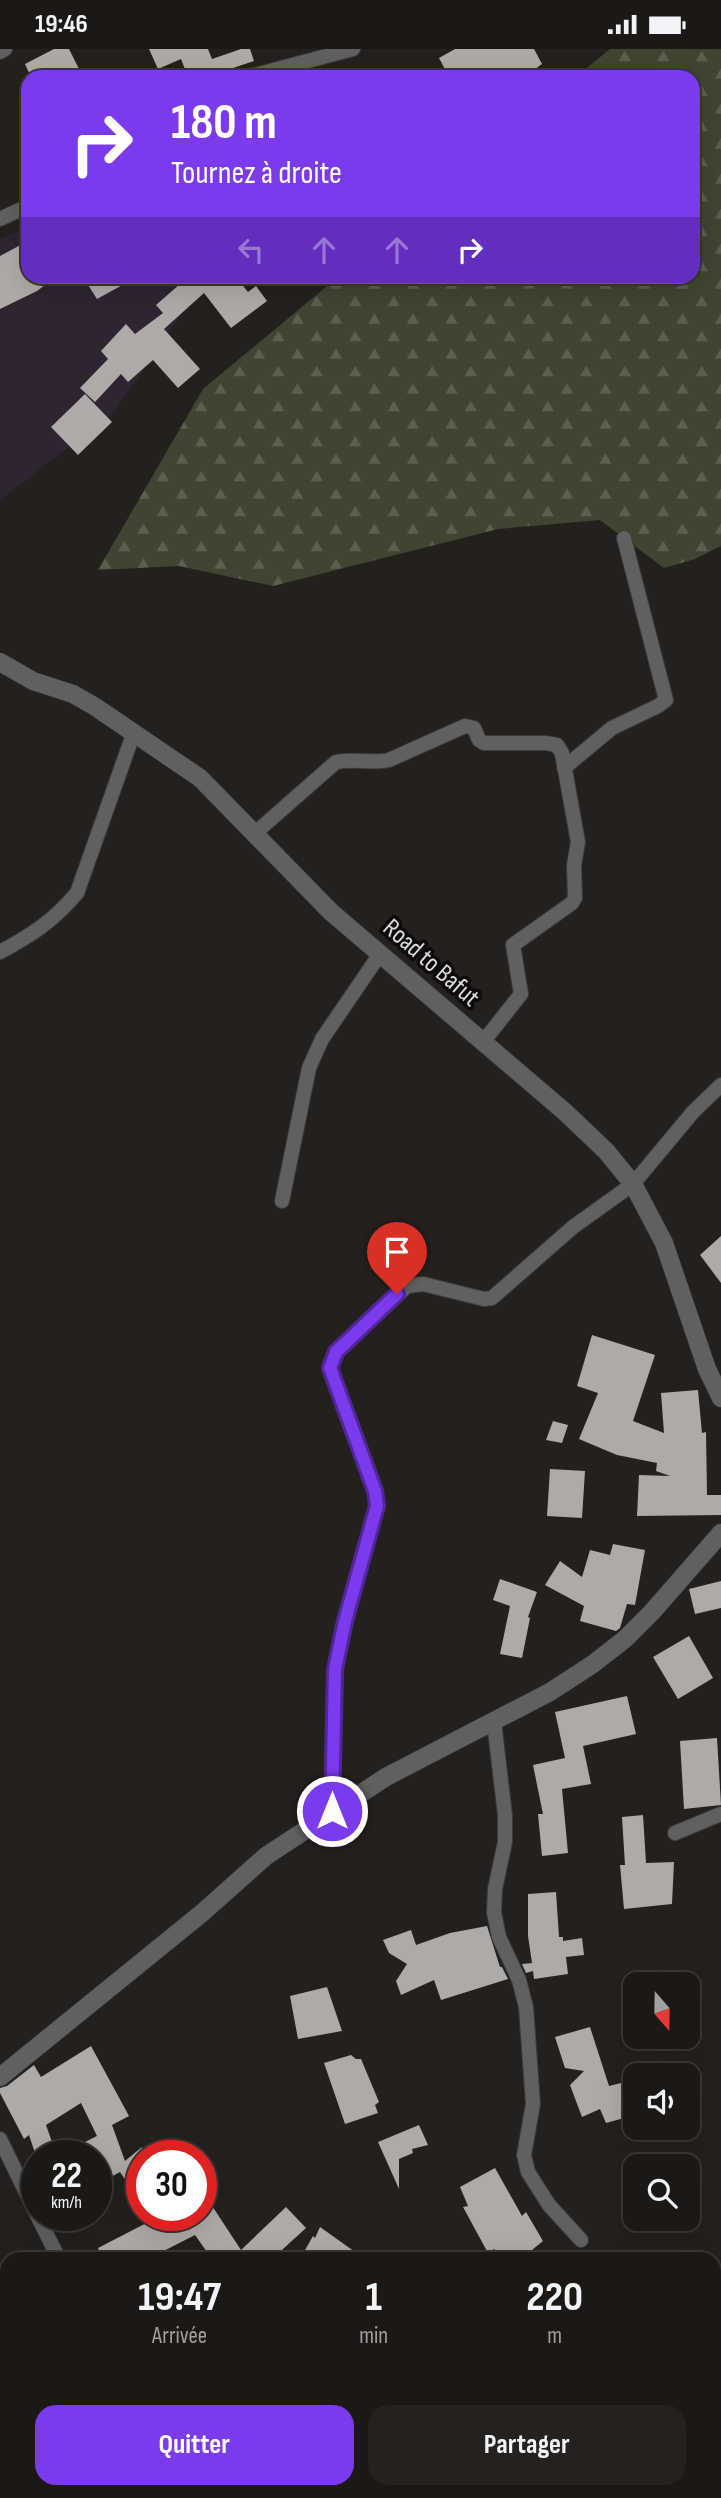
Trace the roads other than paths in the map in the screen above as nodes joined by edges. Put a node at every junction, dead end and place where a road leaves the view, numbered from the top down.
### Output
1 (5, 49) edge
2 (353, 49) edge
3 (0, 53) edge
4 (274, 70) edge
5 (21, 209) edge
6 (0, 219) edge
7 (624, 538) dead end
8 (0, 662) edge
9 (134, 732) junction
10 (564, 768) junction
11 (254, 834) junction
12 (0, 952) edge
13 (380, 954) junction
14 (483, 1042) junction
15 (721, 1085) edge
16 (633, 1184) junction
17 (282, 1201) dead end
18 (721, 1398) edge
19 (721, 1534) edge
20 (494, 1722) junction
21 (332, 1811) junction
22 (721, 1814) edge
23 (675, 1833) dead end
24 (0, 2077) edge
25 (0, 2139) edge
26 (21, 2182) edge
27 (45, 2231) edge
28 (581, 2240) dead end
29 (55, 2252) edge

1 - 3 street
2 - 4 street
5 - 6 street
7 - 10 street
8 - 9 street, Road to Bafut
9 - 11 street, Road to Bafut
9 - 12 street
10 - 11 street
10 - 14 street
11 - 13 street, Road to Bafut
13 - 14 street, Road to Bafut
13 - 17 street
14 - 16 street, Road to Bafut
15 - 16 street
16 - 18 street, Road to Bafut
16 - 21 street
19 - 20 street
20 - 21 street
20 - 28 street
21 - 24 street
22 - 23 street
25 - 26 street
27 - 29 street

